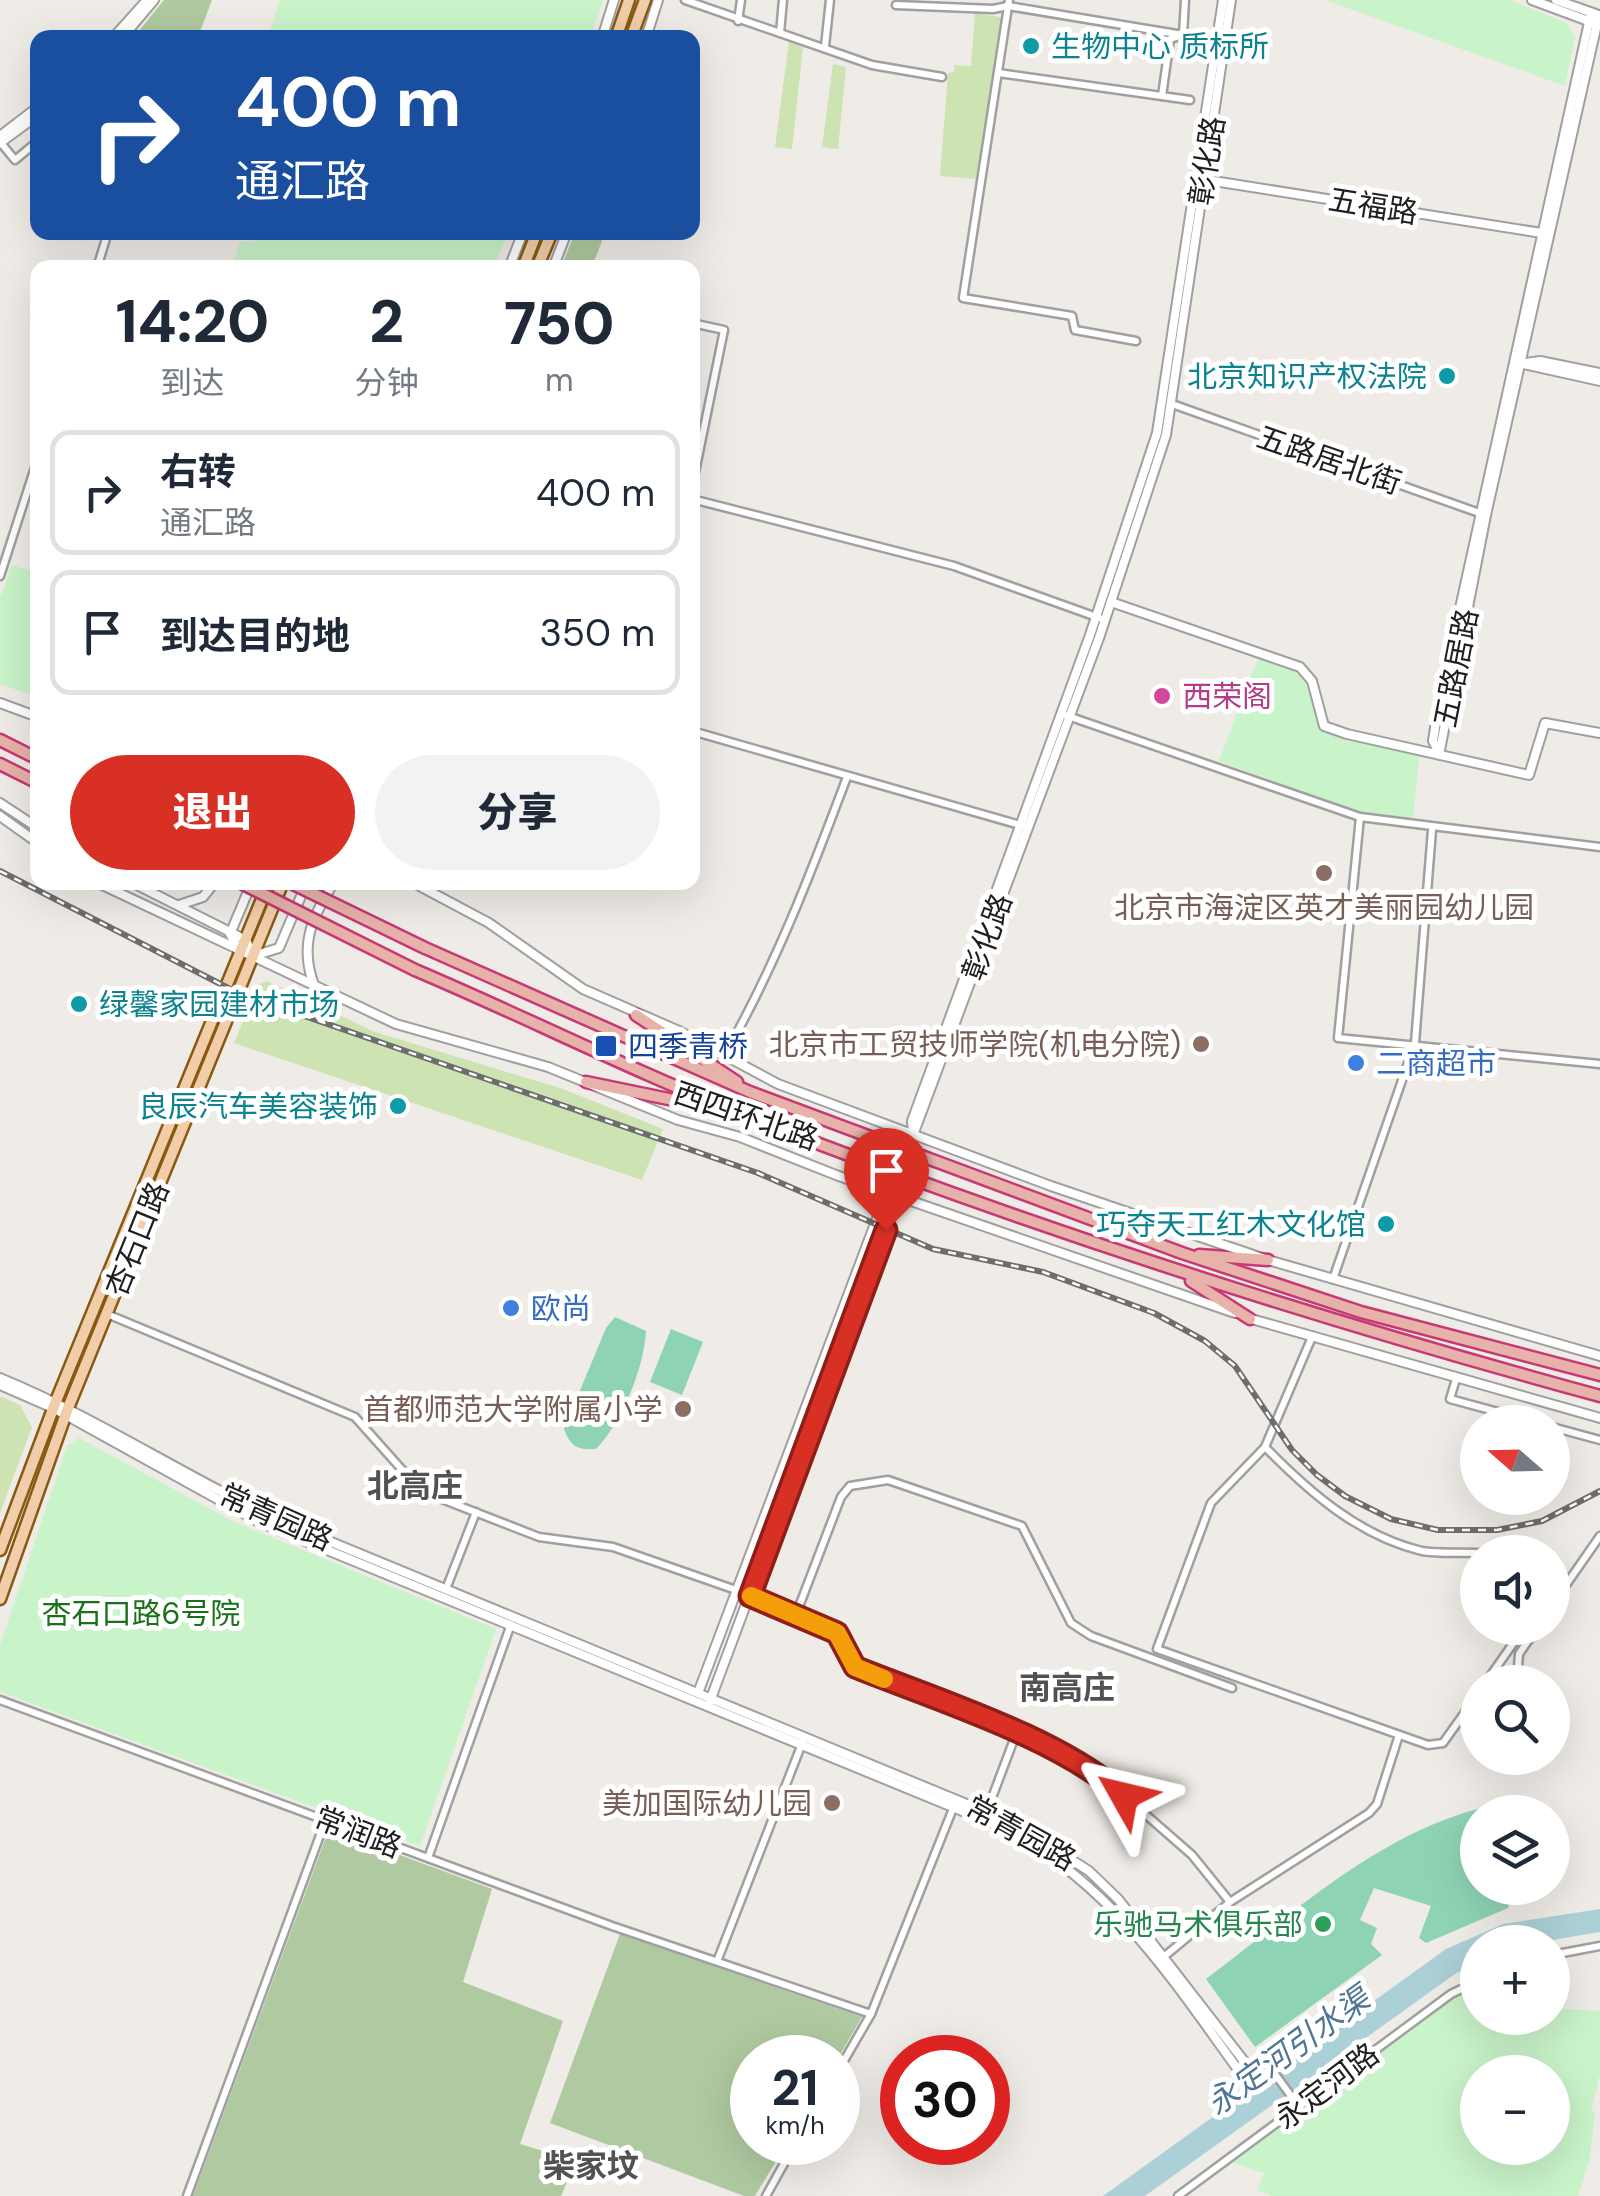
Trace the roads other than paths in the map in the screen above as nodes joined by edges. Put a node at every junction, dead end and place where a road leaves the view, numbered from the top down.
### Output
1 (150, 0) edge
2 (614, 0) edge
3 (629, 0) edge
4 (645, 0) edge
5 (658, 0) edge
6 (684, 0) edge
7 (742, 0) edge
8 (784, 0) edge
9 (830, 0) edge
10 (1185, 0) edge
11 (1223, 0) edge
12 (1231, 0) edge
13 (1532, 0) edge
14 (1556, 0) edge
15 (1009, 3) edge
16 (896, 4) dead end
17 (1596, 19) edge
18 (738, 20) junction
19 (121, 30) edge
20 (128, 30) edge
21 (605, 30) edge
22 (619, 30) edge
23 (634, 30) edge
24 (649, 30) edge
25 (780, 33) junction
26 (1183, 35) junction
27 (825, 46) junction
28 (998, 73) junction
29 (942, 77) dead end
30 (1162, 96) junction
31 (1190, 100) dead end
32 (30, 117) edge
33 (0, 141) edge
34 (30, 147) edge
35 (1201, 179) junction
36 (1547, 234) junction
37 (700, 325) edge
38 (1136, 341) dead end
39 (1518, 363) junction
40 (1600, 373) edge
41 (1600, 381) edge
42 (1172, 404) junction
43 (700, 448) edge
44 (30, 482) edge
45 (700, 502) edge
46 (1483, 514) junction
47 (2, 566) edge
48 (0, 576) edge
49 (1111, 602) junction
50 (1101, 618) junction
51 (0, 703) edge
52 (30, 714) edge
53 (1064, 715) junction
54 (1600, 733) edge
55 (700, 734) edge
56 (0, 740) edge
57 (30, 755) edge
58 (1440, 755) junction
59 (0, 764) edge
60 (847, 777) junction
61 (30, 778) edge
62 (0, 803) edge
63 (0, 816) edge
64 (1360, 818) junction
65 (30, 823) edge
66 (1024, 826) junction
67 (1432, 830) junction
68 (30, 837) edge
69 (1600, 846) edge
70 (113, 890) edge
71 (148, 890) edge
72 (209, 890) edge
73 (249, 890) edge
74 (255, 890) edge
75 (266, 890) edge
76 (282, 890) edge
77 (303, 890) edge
78 (304, 890) edge
79 (330, 890) edge
80 (427, 890) edge
81 (179, 905) junction
82 (160, 912) junction
83 (199, 920) junction
84 (230, 934) junction
85 (246, 940) junction
86 (247, 954) junction
87 (314, 985) junction
88 (636, 1015) junction
89 (1416, 1043) junction
90 (723, 1057) junction
91 (1600, 1064) edge
92 (586, 1082) junction
93 (750, 1092) junction
94 (742, 1115) junction
95 (913, 1135) junction
96 (887, 1192) junction
97 (898, 1196) junction
98 (1182, 1254) junction
99 (1268, 1260) junction
100 (1177, 1272) junction
101 (1332, 1281) junction
102 (106, 1314) junction
103 (1250, 1318) junction
104 (1312, 1337) junction
105 (1600, 1356) edge
106 (1600, 1375) edge
107 (0, 1378) edge
108 (1456, 1379) junction
109 (0, 1386) edge
110 (1600, 1396) edge
111 (54, 1404) junction
112 (1472, 1405) edge
113 (67, 1411) junction
114 (1600, 1418) edge
115 (1570, 1432) edge
116 (1600, 1440) edge
117 (1266, 1447) junction
118 (476, 1512) junction
119 (1600, 1536) edge
120 (0, 1550) edge
121 (1460, 1552) edge
122 (1570, 1579) edge
123 (446, 1590) junction
124 (736, 1590) junction
125 (750, 1596) junction
126 (0, 1599) edge
127 (795, 1616) junction
128 (511, 1624) junction
129 (1232, 1688) dead end
130 (697, 1696) junction
131 (0, 1700) edge
132 (710, 1701) junction
133 (1460, 1719) edge
134 (1016, 1734) junction
135 (1399, 1735) junction
136 (804, 1739) junction
137 (954, 1806) junction
138 (987, 1811) junction
139 (326, 1818) junction
140 (428, 1858) junction
141 (1230, 1902) junction
142 (1600, 1946) edge
143 (1570, 1951) edge
144 (1166, 1954) junction
145 (718, 1959) junction
146 (1460, 1990) edge
147 (871, 2014) junction
148 (859, 2035) edge
149 (1272, 2070) dead end
150 (1294, 2100) dead end
151 (783, 2165) edge
152 (188, 2196) edge
153 (766, 2196) edge
154 (1178, 2196) edge

1 - 19 street
1 - 20 street
2 - 21 street
3 - 22 main road
4 - 23 main road
5 - 24 street
6 - 18 street
7 - 18 street
8 - 25 street
9 - 27 street
10 - 26 street
11 - 35 street, 彰化路
12 - 35 street, 彰化路
13 - 17 street
14 - 17 street
15 - 16 street
15 - 26 street
15 - 28 street
17 - 36 street, 五路居路
18 - 25 street
25 - 27 street
26 - 30 street
27 - 29 street
28 - 30 street
28 - 38 street
30 - 31 street
32 - 33 street
33 - 34 street
35 - 36 street, 五福路
35 - 42 street, 彰化路
35 - 50 street, 彰化路
36 - 39 street, 五路居路
37 - 43 street
39 - 40 street
39 - 41 street
39 - 46 street, 五路居路
42 - 46 street, 五路居北街
42 - 49 street, 彰化路
44 - 47 street
45 - 50 street
46 - 58 street, 五路居路
47 - 48 street
49 - 50 street, 彰化路
49 - 58 street
50 - 53 street, 彰化路
51 - 52 street
53 - 64 street
53 - 66 street, 彰化路
54 - 58 street
55 - 60 street
56 - 57 highway
59 - 61 highway
60 - 66 street
60 - 90 street
62 - 65 street
63 - 68 street
64 - 67 street
64 - 89 street
66 - 95 street, 彰化路
67 - 69 street
67 - 89 street
70 - 82 street, 西四环北路
71 - 81 street
72 - 81 street
73 - 84 street
74 - 94 highway, 西四环北路, bridge
75 - 85 main road, 杏石口路
76 - 86 main road, 杏石口路
77 - 93 highway, 西四环北路, bridge
78 - 86 street
79 - 87 street
80 - 88 street, 西四环北路
81 - 83 street
82 - 83 street
82 - 86 street, 西四环北路
83 - 84 street
84 - 85 street
84 - 86 street
85 - 86 main road, 杏石口路
86 - 87 street, 西四环北路
86 - 102 main road, 杏石口路
86 - 111 main road, 杏石口路
87 - 92 street, 西四环北路
88 - 90 street, 西四环北路
88 - 93 highway
89 - 91 street
89 - 101 street
90 - 95 street, 西四环北路
92 - 94 highway
92 - 96 street, 西四环北路
93 - 98 highway, 西四环北路
94 - 100 highway, 西四环北路
95 - 99 street, 西四环北路
96 - 97 street, 西四环北路
96 - 124 street
97 - 103 street, 西四环北路
97 - 125 street
98 - 99 highway
98 - 106 highway, 西四环北路
99 - 101 street, 西四环北路
100 - 103 highway
100 - 110 highway, 西四环北路
101 - 105 street, 西四环北路
102 - 113 main road, 杏石口路
102 - 118 street
103 - 104 street, 西四环北路
104 - 108 street, 西四环北路
104 - 117 street
107 - 111 street, 常青园路
108 - 112 street
108 - 114 street, 西四环北路
109 - 111 street, 常青园路
111 - 113 street, 常青园路
111 - 120 main road, 杏石口路
113 - 123 street, 常青园路
113 - 126 main road, 杏石口路
113 - 128 street, 常青园路
115 - 116 street
117 - 121 street
117 - 135 street
118 - 123 street
118 - 124 street
119 - 122 street
123 - 130 street, 常青园路
124 - 130 street
125 - 127 street
125 - 132 street
127 - 129 street
127 - 134 street
128 - 130 street, 常青园路
128 - 140 street
130 - 132 street, 常青园路
131 - 139 street, 常润路
132 - 136 street, 常青园路
133 - 135 street
134 - 138 street
134 - 141 street
135 - 141 street
136 - 137 street, 常青园路
136 - 138 street, 常青园路
136 - 145 street
137 - 144 street, 常青园路
137 - 147 street
138 - 144 street, 常青园路
139 - 140 street, 常润路
139 - 152 street
140 - 145 street, 常润路
141 - 144 street
142 - 143 street
145 - 147 street, 常润路
146 - 154 street, 永定河路
147 - 148 street
149 - 150 street
151 - 153 street

